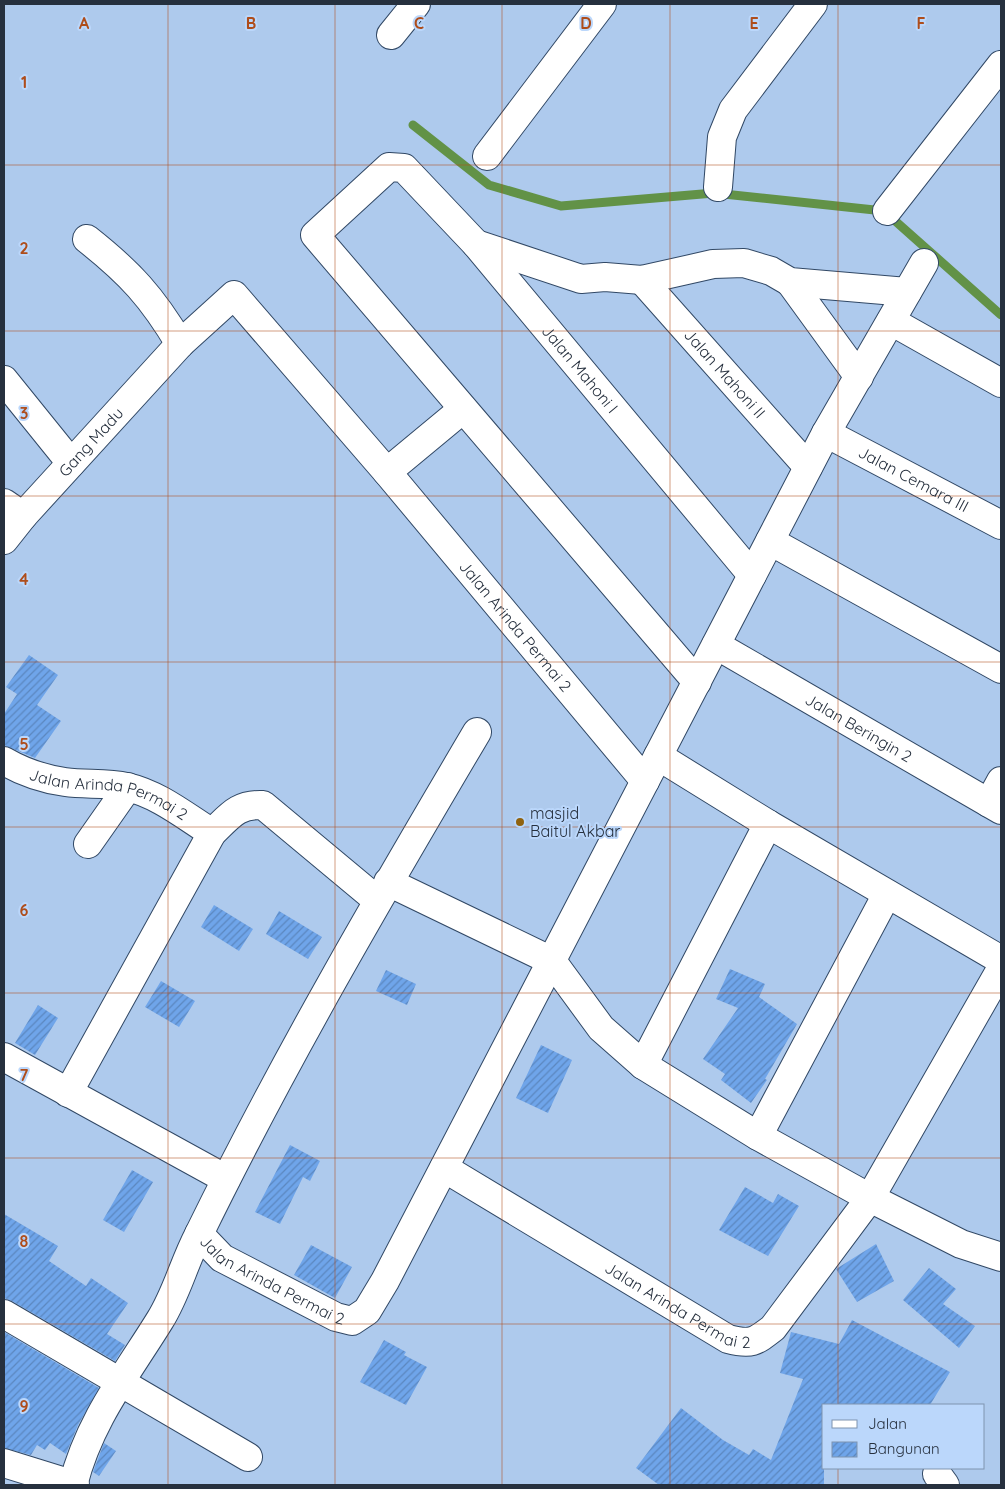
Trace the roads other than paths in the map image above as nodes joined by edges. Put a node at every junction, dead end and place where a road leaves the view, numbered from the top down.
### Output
1 (416, 4) edge
2 (602, 4) edge
3 (813, 4) edge
4 (391, 35) dead end
5 (1001, 65) edge
6 (487, 156) dead end
7 (718, 187) dead end
8 (887, 210) dead end
9 (87, 239) dead end
10 (476, 244) junction
11 (924, 263) dead end
12 (642, 280) junction
13 (790, 282) junction
14 (907, 292) junction
15 (243, 306) joint
16 (891, 320) junction
17 (180, 344) junction
18 (859, 376) junction
19 (4, 380) edge
20 (1001, 383) edge
21 (463, 409) junction
22 (826, 433) junction
23 (70, 464) junction
24 (808, 467) junction
25 (387, 472) junction
26 (13, 510) edge
27 (1001, 526) edge
28 (4, 540) edge
29 (770, 542) junction
30 (752, 575) junction
31 (716, 645) junction
32 (1001, 669) edge
33 (697, 682) junction
34 (477, 732) dead end
35 (658, 756) junction
36 (4, 761) edge
37 (645, 781) junction
38 (128, 787) junction
39 (997, 798) edge
40 (768, 824) junction
41 (212, 833) junction
42 (88, 844) dead end
43 (383, 891) junction
44 (887, 894) junction
45 (552, 960) junction
46 (1001, 960) edge
47 (1001, 969) edge
48 (4, 1057) edge
49 (642, 1065) junction
50 (68, 1093) junction
51 (758, 1136) junction
52 (444, 1168) junction
53 (226, 1179) junction
54 (870, 1198) junction
55 (199, 1234) junction
56 (1001, 1257) edge
57 (4, 1314) edge
58 (119, 1382) junction
59 (248, 1457) dead end
60 (4, 1463) edge
61 (70, 1485) edge

1 - 4 street
2 - 6 street
3 - 7 street
5 - 8 street
9 - 17 street
10 - 12 street
10 - 21 street, Jalan Mahoni I
10 - 30 street, Jalan Mahoni I
11 - 14 street, Jalan Arinda Permai 2
12 - 13 street
12 - 24 street, Jalan Mahoni II
13 - 14 street
13 - 18 street
14 - 16 street, Jalan Arinda Permai 2
15 - 17 street, Gang Madu
15 - 25 street, Jalan Arinda Permai 2
16 - 18 street, Jalan Arinda Permai 2
16 - 20 street
17 - 23 street, Gang Madu
18 - 22 street, Jalan Arinda Permai 2
19 - 23 street
21 - 25 street
21 - 33 street
22 - 24 street, Jalan Arinda Permai 2
22 - 27 street, Jalan Cemara III
23 - 26 street, Gang Madu
24 - 29 street, Jalan Arinda Permai 2
25 - 37 street, Jalan Arinda Permai 2
26 - 28 street, Gang Madu
29 - 30 street, Jalan Arinda Permai 2
29 - 32 street
30 - 31 street, Jalan Arinda Permai 2
31 - 33 street, Jalan Arinda Permai 2
31 - 39 street, Jalan Beringin 2
33 - 35 street, Jalan Arinda Permai 2
34 - 43 street, Jalan Arinda Permai 2
35 - 37 street, Jalan Arinda Permai 2
35 - 40 street
36 - 38 street, Jalan Arinda Permai 2
37 - 45 street, Jalan Arinda Permai 2
38 - 41 street, Jalan Arinda Permai 2
38 - 42 street
40 - 44 street
40 - 49 street
41 - 43 street
41 - 50 street
43 - 45 street
43 - 53 street, Jalan Arinda Permai 2
44 - 46 street
44 - 51 street
45 - 49 street
45 - 52 street, Jalan Arinda Permai 2
47 - 54 street, Jalan Arinda Permai 2
48 - 50 street
49 - 51 street
50 - 53 street
51 - 54 street
52 - 54 street, Jalan Arinda Permai 2
52 - 55 street, Jalan Arinda Permai 2
53 - 55 street, Jalan Arinda Permai 2
54 - 56 street
55 - 58 street
57 - 58 street
58 - 59 street
58 - 61 street
60 - 61 street

